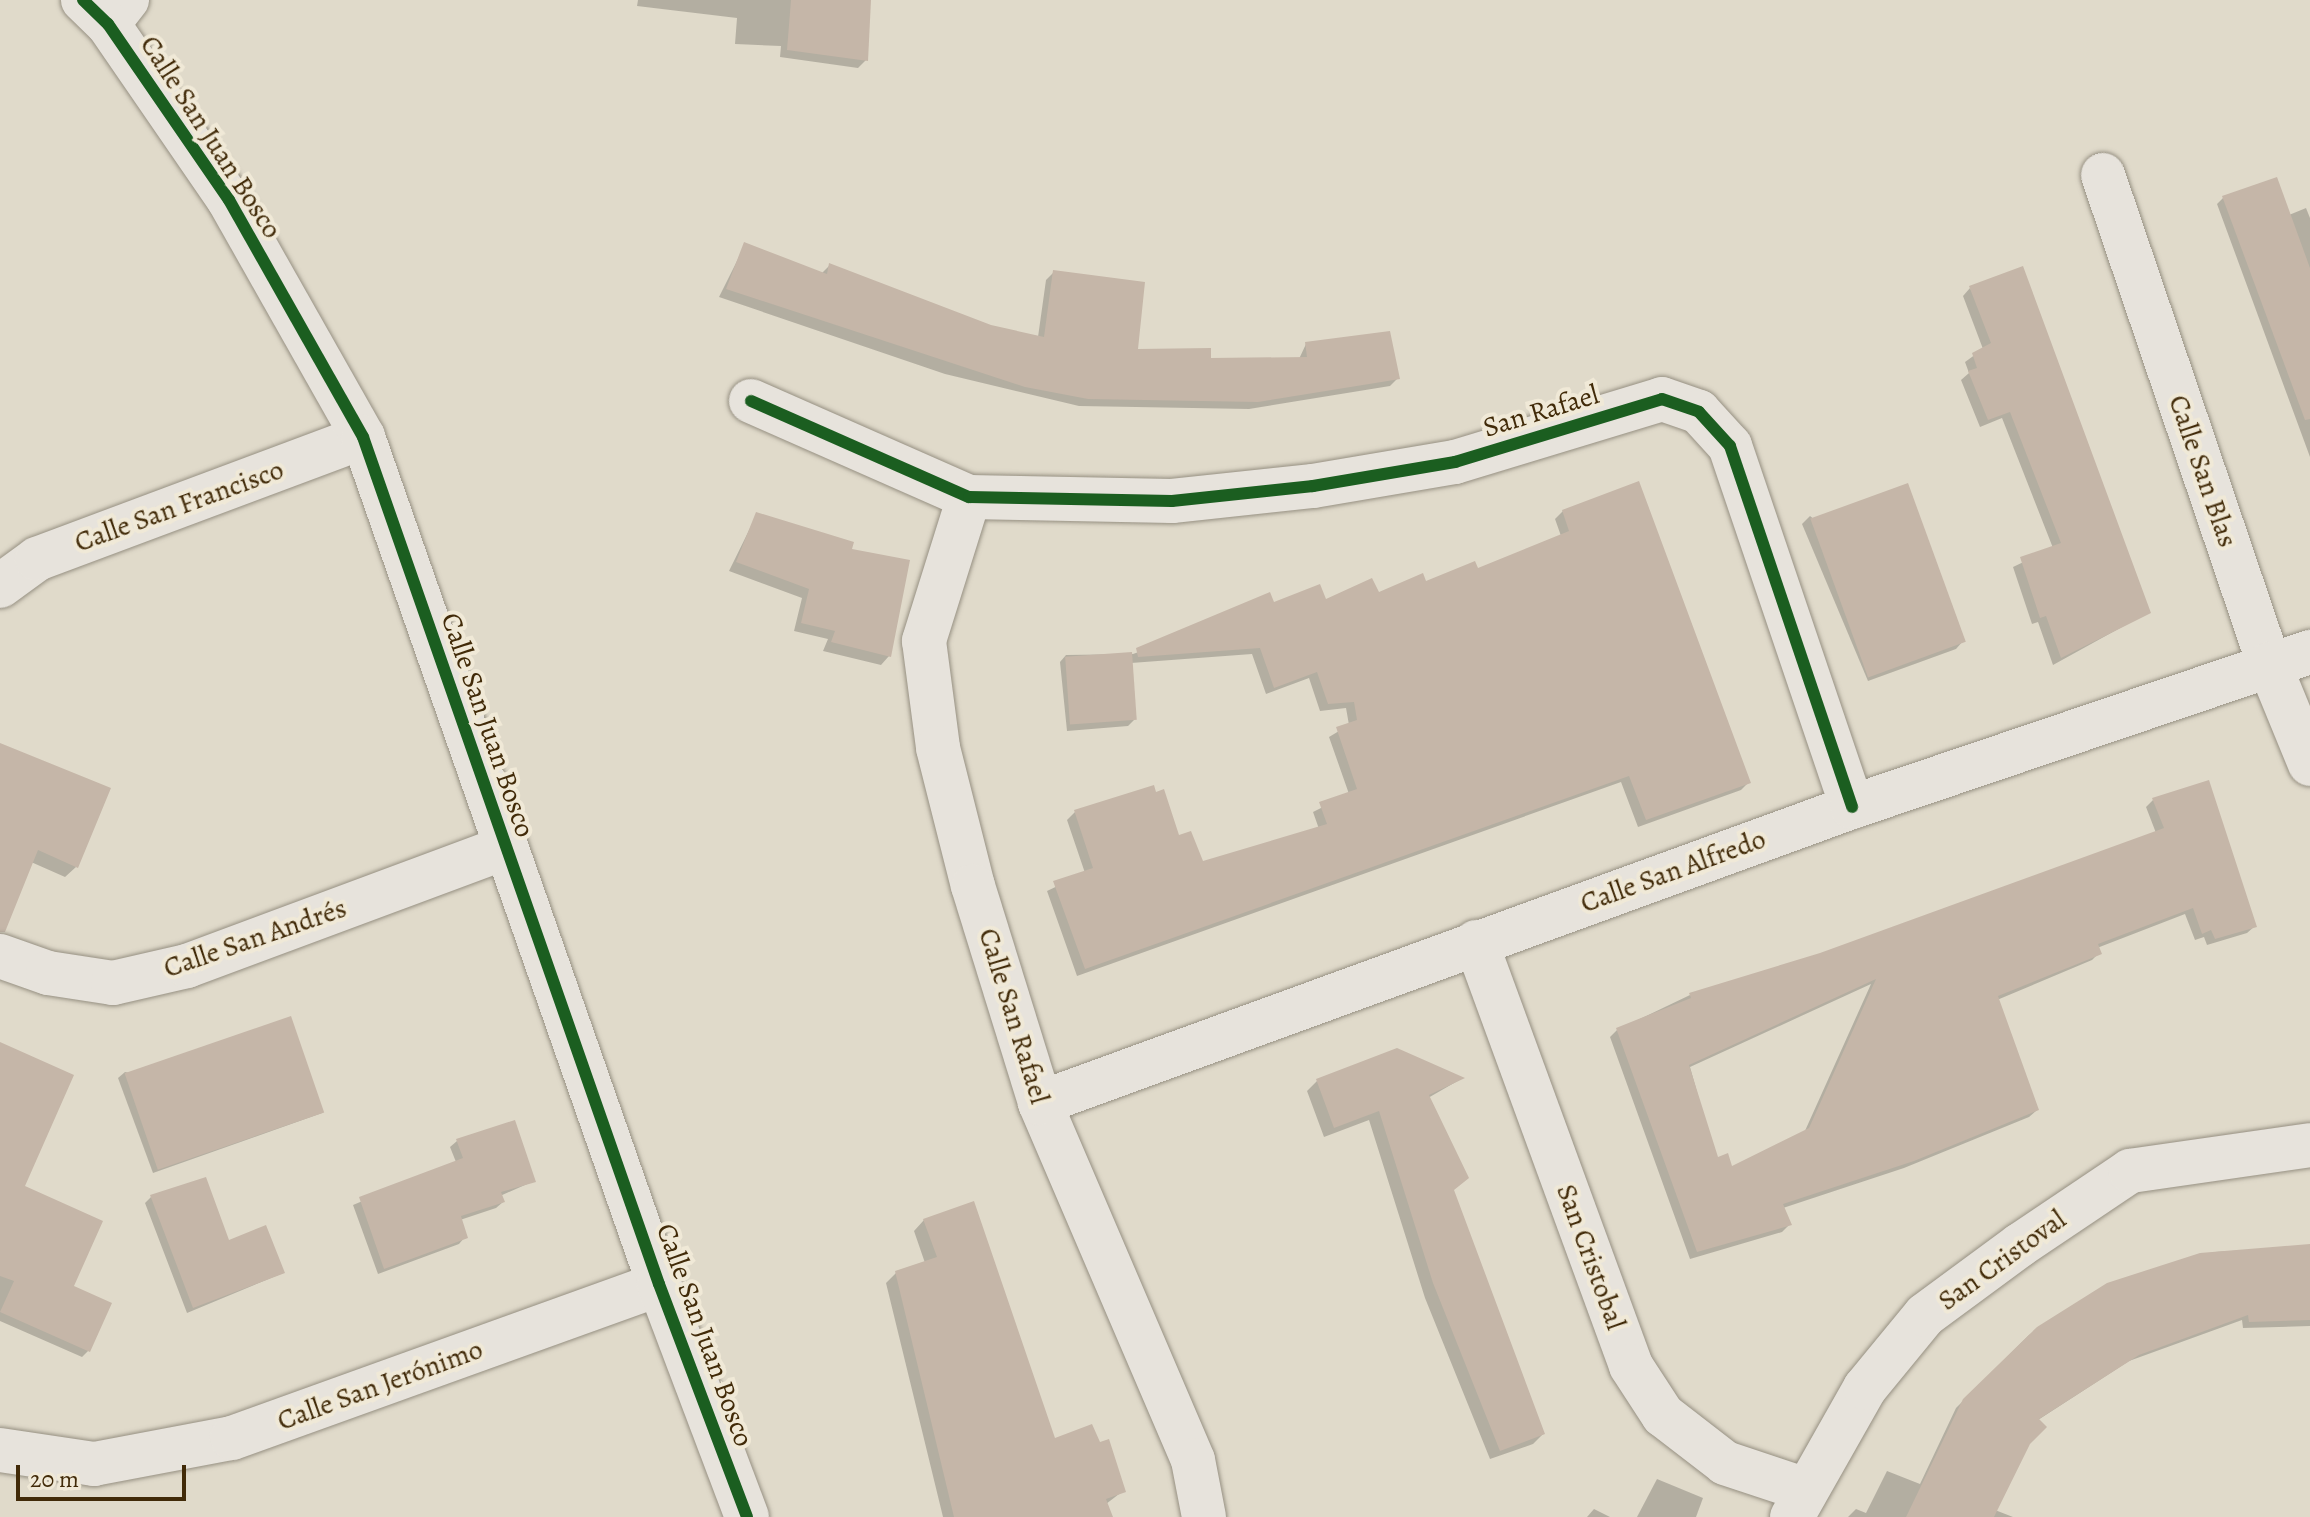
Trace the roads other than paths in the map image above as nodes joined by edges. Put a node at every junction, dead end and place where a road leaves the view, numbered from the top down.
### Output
1 (106, 8) edge
2 (2103, 175) dead end
3 (751, 401) dead end
4 (363, 437) junction
5 (969, 497) junction
6 (0, 586) edge
7 (2310, 652) edge
8 (2269, 664) junction
9 (2310, 764) edge
10 (1852, 807) junction
11 (505, 848) junction
12 (1476, 942) junction
13 (0, 956) edge
14 (1040, 1103) junction
15 (2310, 1145) edge
16 (659, 1284) junction
17 (0, 1450) edge
18 (1798, 1503) edge
19 (747, 1517) edge
20 (1204, 1517) edge

1 - 4 street, Calle San Juan Bosco
2 - 8 street, Calle San Blas
3 - 5 street
4 - 6 street, Calle San Francisco
4 - 11 street, Calle San Juan Bosco
5 - 10 street, San Rafael
5 - 14 street, Calle San Rafael
7 - 8 street, Calle San Alfredo
8 - 9 street, Calle San Blas
8 - 10 street, Calle San Alfredo
10 - 12 street, Calle San Alfredo
11 - 13 street, Calle San Andrés
11 - 16 street, Calle San Juan Bosco
12 - 14 street, Calle San Alfredo
12 - 18 street, San Cristobal
14 - 20 street, Calle San Rafael
15 - 18 street, San Cristoval
16 - 17 street, Calle San Jerónimo
16 - 19 street, Calle San Juan Bosco

